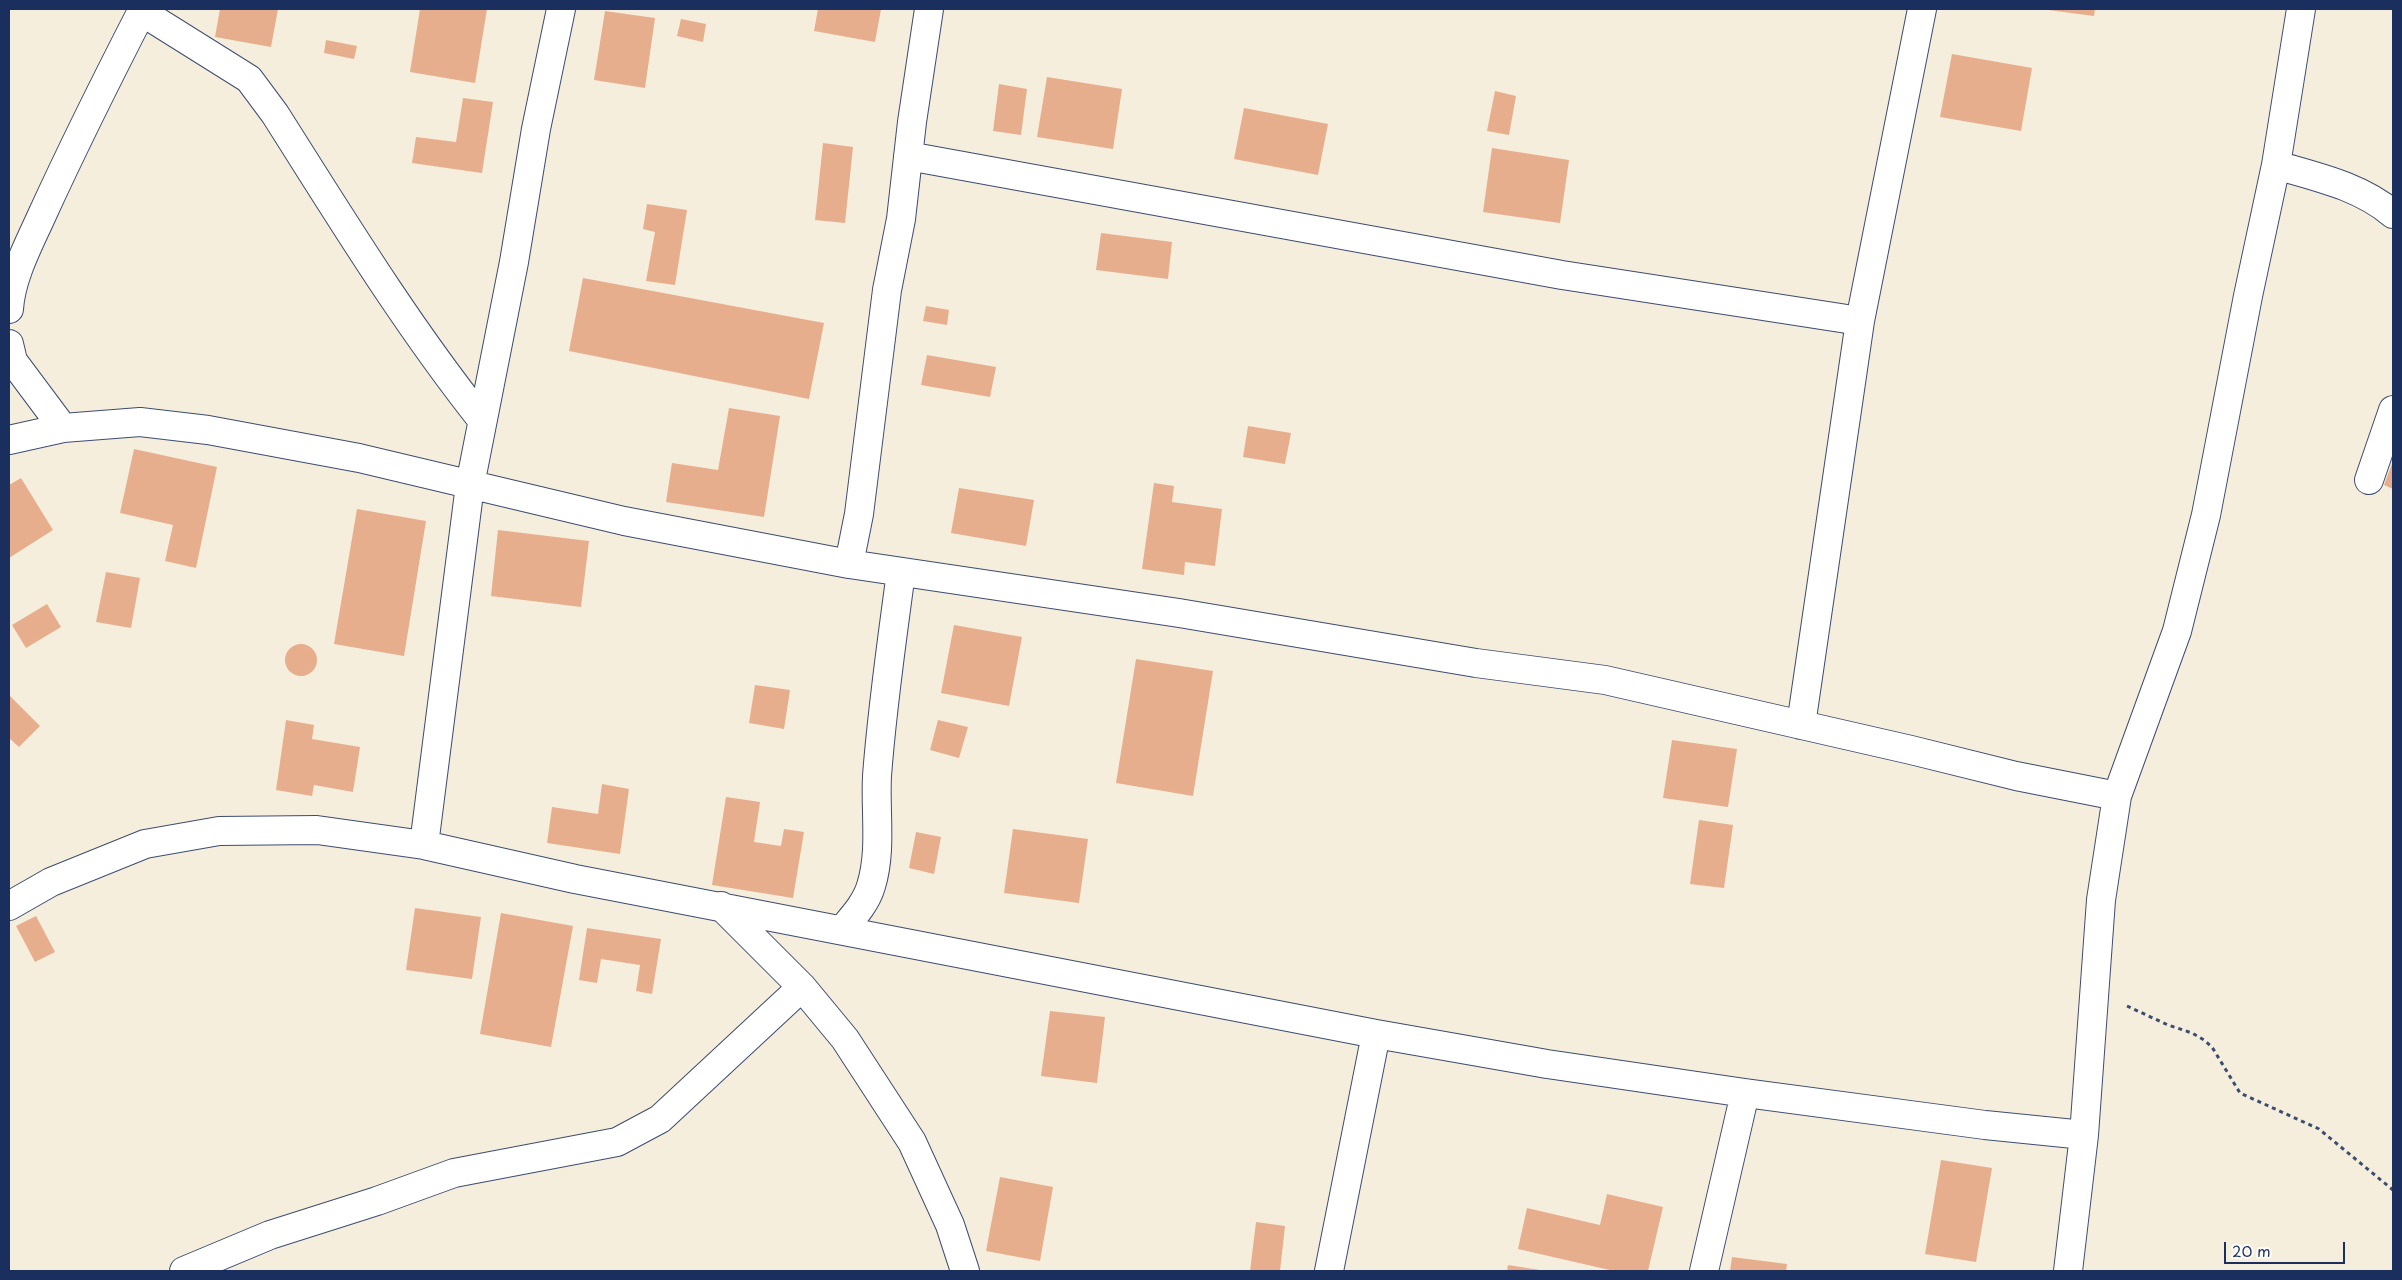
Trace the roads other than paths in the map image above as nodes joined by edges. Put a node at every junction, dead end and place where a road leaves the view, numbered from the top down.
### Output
1 (561, 9) edge
2 (929, 9) edge
3 (1922, 9) edge
4 (2301, 9) edge
5 (142, 10) edge
6 (908, 156) junction
7 (2276, 165) junction
8 (2393, 214) edge
9 (9, 308) edge
10 (1860, 321) junction
11 (9, 344) edge
12 (2393, 410) edge
13 (482, 420) junction
14 (63, 428) junction
15 (9, 440) edge
16 (2370, 480) dead end
17 (470, 486) junction
18 (849, 564) junction
19 (901, 572) junction
20 (1801, 725) junction
21 (2117, 796) junction
22 (424, 845) junction
23 (9, 906) edge
24 (721, 906) junction
25 (842, 930) junction
26 (802, 987) junction
27 (1376, 1034) junction
28 (1745, 1093) junction
29 (2084, 1135) junction
30 (184, 1271) edge
31 (965, 1271) edge
32 (1329, 1271) edge
33 (1704, 1271) edge
34 (2068, 1271) edge

1 - 13 street
2 - 6 street
3 - 10 street
4 - 7 street
5 - 9 street
5 - 13 street
6 - 10 street
6 - 18 street
7 - 8 street
7 - 21 street
10 - 20 street
11 - 14 street
12 - 16 street
13 - 17 street
14 - 15 street
14 - 17 street
17 - 18 street
17 - 22 street
18 - 19 street
19 - 20 street
19 - 25 street
20 - 21 street
21 - 29 street
22 - 23 street
22 - 24 street
24 - 25 street
24 - 26 street
25 - 27 street
26 - 30 street
26 - 31 street
27 - 28 street
27 - 32 street
28 - 29 street
28 - 33 street
29 - 34 street

